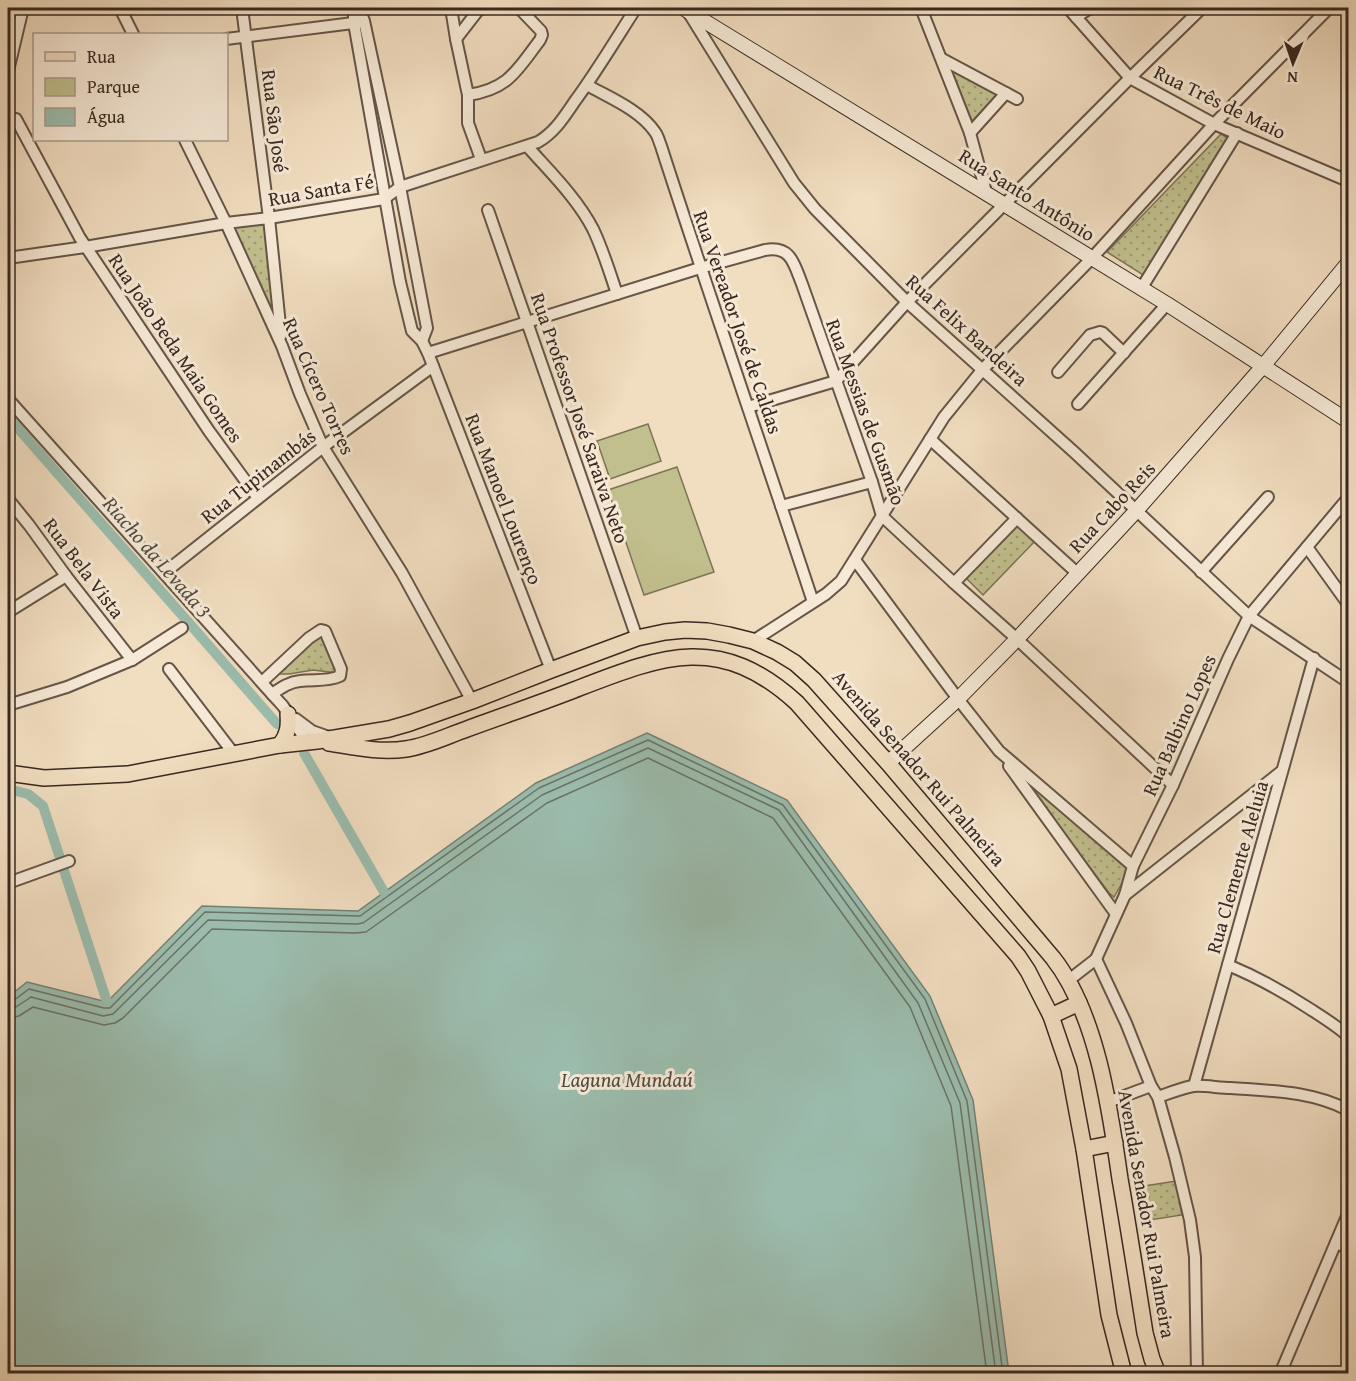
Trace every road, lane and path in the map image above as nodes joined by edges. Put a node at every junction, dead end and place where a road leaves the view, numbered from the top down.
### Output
1 (23, 8) edge
2 (120, 8) edge
3 (242, 8) edge
4 (354, 8) edge
5 (359, 8) edge
6 (451, 8) edge
7 (480, 8) edge
8 (519, 8) edge
9 (636, 8) edge
10 (690, 8) edge
11 (921, 8) edge
12 (1068, 8) edge
13 (1090, 8) edge
14 (1202, 8) edge
15 (1329, 8) edge
16 (1076, 17) junction
17 (359, 22) junction
18 (708, 31) junction
19 (132, 33) edge
20 (246, 36) junction
21 (228, 39) edge
22 (456, 39) junction
23 (942, 59) junction
24 (8, 71) edge
25 (1130, 78) junction
26 (587, 86) junction
27 (1006, 93) junction
28 (468, 95) junction
29 (1017, 99) dead end
30 (16, 119) dead end
31 (1214, 124) junction
32 (1237, 133) junction
33 (970, 134) junction
34 (185, 141) edge
35 (527, 146) junction
36 (481, 159) junction
37 (1348, 181) edge
38 (400, 187) junction
39 (986, 192) junction
40 (384, 199) junction
41 (1005, 204) junction
42 (488, 210) dead end
43 (268, 218) junction
44 (226, 224) junction
45 (86, 247) junction
46 (8, 258) edge
47 (1092, 258) junction
48 (1348, 263) edge
49 (700, 268) junction
50 (1141, 289) junction
51 (617, 294) junction
52 (907, 302) junction
53 (1167, 304) junction
54 (528, 322) junction
55 (422, 341) junction
56 (282, 345) junction
57 (428, 353) junction
58 (1125, 353) junction
59 (1264, 365) junction
60 (433, 366) junction
61 (983, 369) junction
62 (1058, 372) dead end
63 (836, 381) junction
64 (8, 399) edge
65 (1078, 404) dead end
66 (748, 407) junction
67 (1348, 421) edge
68 (930, 439) junction
69 (323, 447) junction
70 (872, 482) junction
71 (1268, 497) dead end
72 (258, 498) junction
73 (1348, 498) edge
74 (8, 500) edge
75 (781, 506) junction
76 (1136, 512) junction
77 (882, 516) junction
78 (1017, 519) junction
79 (1307, 547) junction
80 (855, 560) junction
81 (1201, 572) junction
82 (164, 573) junction
83 (1077, 573) junction
84 (66, 576) junction
85 (954, 583) junction
86 (813, 602) junction
87 (1348, 604) edge
88 (8, 612) edge
89 (1249, 616) junction
90 (182, 628) dead end
91 (637, 638) junction
92 (1017, 639) junction
93 (753, 641) junction
94 (593, 654) junction
95 (1314, 658) junction
96 (132, 660) junction
97 (570, 663) junction
98 (169, 669) dead end
99 (550, 670) junction
100 (602, 679) junction
101 (1348, 679) edge
102 (262, 682) junction
103 (579, 688) junction
104 (272, 694) junction
105 (958, 699) junction
106 (472, 701) junction
107 (8, 705) edge
108 (286, 710) junction
109 (334, 738) junction
110 (312, 742) junction
111 (280, 745) junction
112 (999, 751) junction
113 (234, 754) junction
114 (888, 764) junction
115 (1283, 771) junction
116 (8, 773) edge
117 (1173, 785) junction
118 (65, 863) dead end
119 (1133, 866) junction
120 (8, 883) edge
121 (1125, 896) junction
122 (1116, 914) junction
123 (1096, 959) junction
124 (1228, 965) junction
125 (1069, 980) junction
126 (1079, 1004) junction
127 (1051, 1016) junction
128 (1348, 1036) edge
129 (1151, 1086) junction
130 (1194, 1086) junction
131 (1158, 1097) junction
132 (1108, 1102) junction
133 (1348, 1110) edge
134 (1115, 1143) junction
135 (1084, 1149) junction
136 (1348, 1214) edge
137 (1336, 1243) junction
138 (1348, 1248) edge
139 (1124, 1374) edge
140 (1158, 1374) edge
141 (1197, 1374) edge
142 (1280, 1374) edge

1 - 24 street
2 - 19 street
3 - 20 street, Rua São José
4 - 17 street, Rua Manoel Lourenço
5 - 17 street, Rua Manoel Lourenço
6 - 22 street
7 - 22 street
8 - 28 street
9 - 26 street, Rua Santa Fé
10 - 18 street, Rua Santo Antônio
11 - 23 street
12 - 16 street, Rua Três de Maio
13 - 16 street
14 - 25 street
15 - 31 street
16 - 25 street, Rua Três de Maio
17 - 20 street
17 - 38 street, Rua Manoel Lourenço
17 - 40 street, Rua Manoel Lourenço
18 - 39 street, Rua Santo Antônio
18 - 52 street, Rua Felix Bandeira
20 - 21 street
20 - 43 street, Rua São José
22 - 28 street
23 - 27 street
23 - 33 street
25 - 31 street, Rua Três de Maio
25 - 41 street
26 - 35 street, Rua Santa Fé
26 - 49 street, Rua Vereador José de Caldas
27 - 29 street
27 - 33 street
28 - 36 street
30 - 45 street, Rua João Beda Maia Gomes
31 - 32 street, Rua Três de Maio
31 - 47 street
32 - 37 street, Rua Três de Maio
32 - 50 street
33 - 39 street
34 - 44 street, Rua Cícero Torres
35 - 36 street, Rua Santa Fé
35 - 51 street
36 - 38 street, Rua Santa Fé
38 - 40 street, Rua Santa Fé
38 - 55 street, Rua Manoel Lourenço
39 - 41 street, Rua Santo Antônio
40 - 43 street, Rua Santa Fé
40 - 55 street, Rua Manoel Lourenço
41 - 47 street, Rua Santo Antônio
41 - 52 street
42 - 54 street, Rua Professor José Saraiva Neto
43 - 44 street, Rua Santa Fé
43 - 56 street, Rua São José
44 - 45 street, Rua Santa Fé
44 - 56 street, Rua Cícero Torres
45 - 46 street, Rua Santa Fé
45 - 72 street, Rua João Beda Maia Gomes
47 - 50 street, Rua Santo Antônio
47 - 61 street
48 - 59 street, Rua Cabo Reis
49 - 51 street
49 - 63 street, Rua Messias de Gusmão
49 - 66 street, Rua Vereador José de Caldas
50 - 53 street, Rua Santo Antônio
51 - 54 street
52 - 61 street, Rua Felix Bandeira
52 - 63 street
53 - 58 street
53 - 59 street, Rua Santo Antônio
54 - 57 street
54 - 91 street, Rua Professor José Saraiva Neto
55 - 57 street, Rua Manoel Lourenço
56 - 69 street, Rua Cícero Torres
57 - 60 street, Rua Manoel Lourenço
58 - 62 street
58 - 65 street
59 - 67 street, Rua Santo Antônio
59 - 76 street, Rua Cabo Reis
60 - 69 street, Rua Tupinambás
60 - 99 street, Rua Manoel Lourenço
61 - 68 street
61 - 76 street, Rua Felix Bandeira
63 - 66 street
63 - 70 street, Rua Messias de Gusmão
64 - 82 street
66 - 75 street, Rua Vereador José de Caldas
68 - 77 street
68 - 78 street
69 - 72 street, Rua Tupinambás
69 - 106 street, Rua Cícero Torres
70 - 75 street
70 - 77 street, Rua Messias de Gusmão
71 - 81 street
72 - 82 street, Rua Tupinambás
73 - 79 street, Rua Balbino Lopes
74 - 84 street, Rua Bela Vista
75 - 86 street, Rua Vereador José de Caldas
76 - 81 street, Rua Felix Bandeira
76 - 83 street, Rua Cabo Reis
77 - 80 street
77 - 85 street, Rua Messias de Gusmão
78 - 83 street
78 - 85 street
79 - 87 street
79 - 89 street, Rua Balbino Lopes
80 - 86 street
80 - 105 street
81 - 89 street, Rua Felix Bandeira
82 - 102 street
83 - 92 street, Rua Cabo Reis
84 - 88 street
84 - 96 street, Rua Bela Vista
85 - 92 street, Rua Messias de Gusmão
86 - 93 street
89 - 95 street, Rua Felix Bandeira
89 - 117 street, Rua Balbino Lopes
90 - 96 street
91 - 93 main road, Avenida Senador Rui Palmeira
91 - 94 main road, Avenida Senador Rui Palmeira
92 - 105 street, Rua Cabo Reis
92 - 117 street, Rua Messias de Gusmão
93 - 114 main road, Avenida Senador Rui Palmeira
94 - 97 main road, Avenida Senador Rui Palmeira
94 - 100 main road
95 - 101 street, Rua Felix Bandeira
95 - 115 street, Rua Clemente Aleluia
96 - 107 street
97 - 99 main road, Avenida Senador Rui Palmeira
97 - 103 main road
98 - 113 street
99 - 106 main road, Avenida Senador Rui Palmeira
100 - 103 main road, Avenida Senador Rui Palmeira
100 - 127 main road, Avenida Senador Rui Palmeira
102 - 104 street
102 - 104 street
103 - 110 main road, Avenida Senador Rui Palmeira
104 - 108 street
105 - 112 street
105 - 114 street, Rua Cabo Reis
106 - 109 main road, Avenida Senador Rui Palmeira
108 - 109 street
108 - 110 street
108 - 111 main road
109 - 110 main road, Avenida Senador Rui Palmeira
110 - 111 main road, Avenida Senador Rui Palmeira
111 - 113 main road, Avenida Senador Rui Palmeira
112 - 119 street
112 - 122 street
113 - 116 main road, Avenida Senador Rui Palmeira
114 - 125 main road, Avenida Senador Rui Palmeira
115 - 121 street
115 - 124 street, Rua Clemente Aleluia
117 - 119 street, Rua Balbino Lopes
118 - 120 street
119 - 121 street, Rua Balbino Lopes
121 - 122 street, Rua Balbino Lopes
122 - 123 street, Rua Balbino Lopes
123 - 125 street, Rua Balbino Lopes
123 - 129 street
124 - 128 street
124 - 130 street, Rua Clemente Aleluia
125 - 126 main road, Avenida Senador Rui Palmeira
126 - 127 main road
126 - 132 main road, Avenida Senador Rui Palmeira
127 - 135 main road, Avenida Senador Rui Palmeira
129 - 131 street
129 - 132 street
130 - 131 street
130 - 133 street
131 - 141 street
132 - 134 main road, Avenida Senador Rui Palmeira
134 - 135 main road
134 - 140 main road, Avenida Senador Rui Palmeira
135 - 139 main road, Avenida Senador Rui Palmeira
136 - 137 street
137 - 138 street
137 - 142 street

